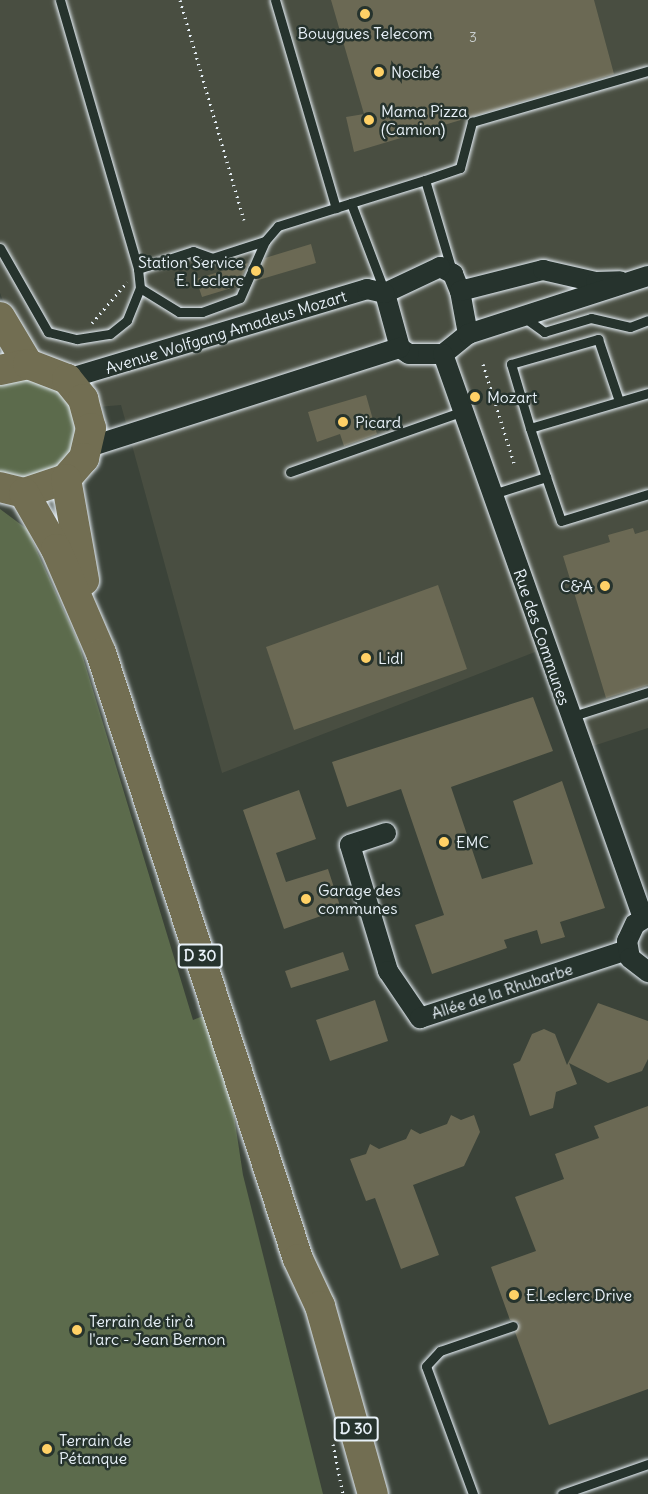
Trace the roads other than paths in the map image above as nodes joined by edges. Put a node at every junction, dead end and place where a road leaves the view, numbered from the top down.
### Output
1 (60, 0) edge
2 (275, 0) edge
3 (648, 71) edge
4 (425, 180) junction
5 (351, 203) junction
6 (336, 208) junction
7 (265, 241) junction
8 (0, 248) edge
9 (138, 269) junction
10 (640, 278) edge
11 (456, 282) junction
12 (140, 288) junction
13 (385, 293) junction
14 (0, 317) edge
15 (525, 318) junction
16 (648, 321) edge
17 (468, 334) junction
18 (400, 348) junction
19 (443, 354) junction
20 (14, 367) edge
21 (67, 379) junction
22 (648, 393) edge
23 (619, 401) junction
24 (463, 411) junction
25 (530, 428) junction
26 (89, 447) junction
27 (290, 472) dead end
28 (546, 477) junction
29 (66, 479) junction
30 (12, 490) edge
31 (492, 494) junction
32 (648, 494) edge
33 (101, 653) junction
34 (648, 692) edge
35 (570, 717) junction
36 (386, 832) dead end
37 (645, 917) edge
38 (627, 950) junction
39 (648, 972) edge
40 (298, 1259) junction
41 (513, 1326) dead end
42 (648, 1464) edge
43 (352, 1494) edge
44 (374, 1494) edge
45 (473, 1494) edge
46 (562, 1494) edge

1 - 9 lane
2 - 6 lane
3 - 4 lane
4 - 5 lane
4 - 11 lane
5 - 6 lane
5 - 13 lane
6 - 7 lane
7 - 9 lane
7 - 12 lane
8 - 12 lane
9 - 12 lane
10 - 11 street
10 - 15 street
11 - 13 street
11 - 17 street
13 - 18 street
13 - 21 street, Avenue Wolfgang Amadeus Mozart
14 - 20 main road
15 - 16 lane
15 - 17 street
17 - 19 street
18 - 19 street
18 - 26 street
19 - 24 street, Rue des Communes
20 - 21 main road
21 - 26 main road
22 - 23 lane
23 - 25 lane
23 - 25 lane
24 - 27 lane
24 - 31 street, Rue des Communes
25 - 28 lane
26 - 29 main road
28 - 31 lane
28 - 32 lane
29 - 30 main road
29 - 33 main road, D 30
30 - 33 main road, D 30
31 - 35 street, Rue des Communes
33 - 40 main road, D 30
34 - 35 lane
35 - 37 street, Rue des Communes
36 - 38 street, Allée de la Rhubarbe
37 - 38 street
38 - 39 street
40 - 43 main road, D 30
40 - 44 main road, D 30
41 - 45 lane
42 - 46 lane

